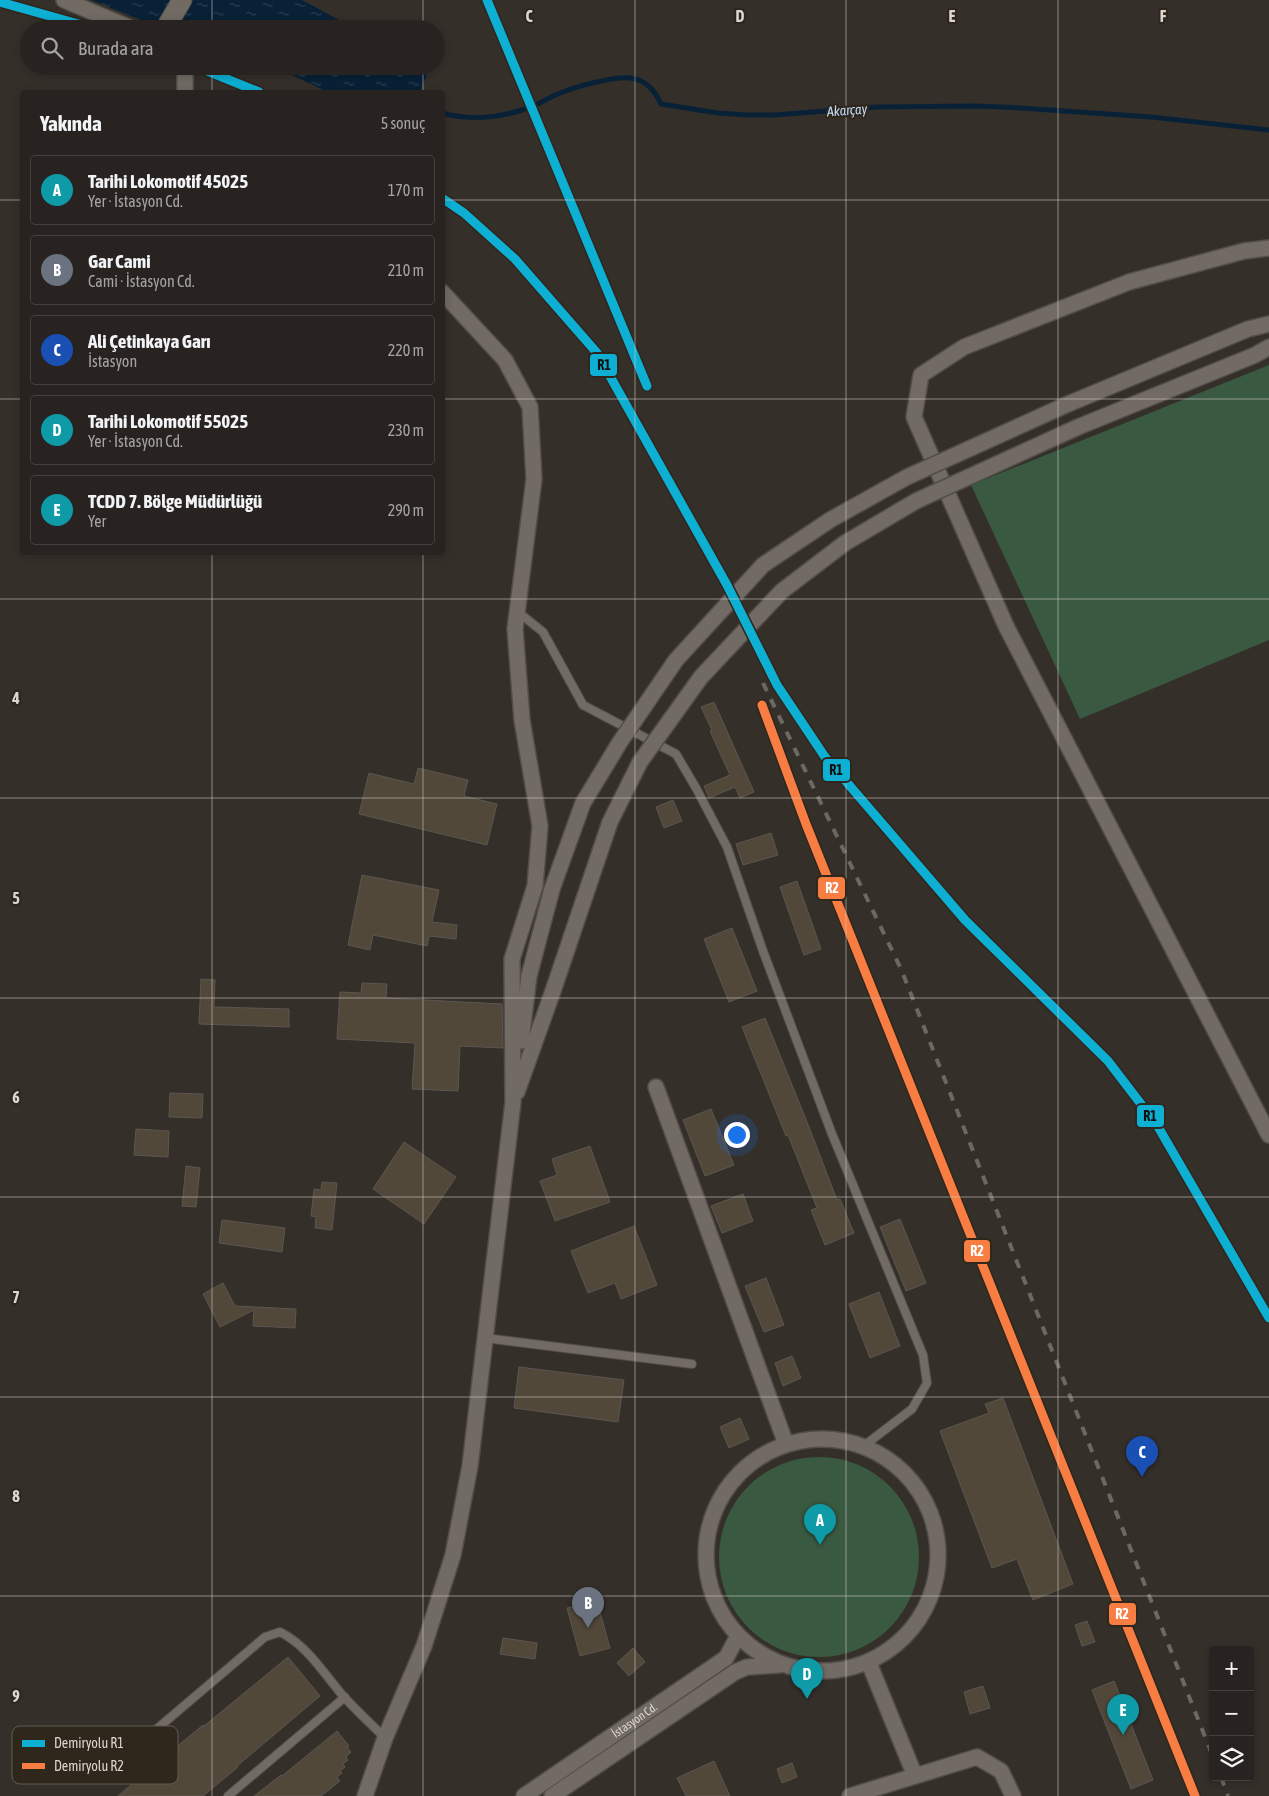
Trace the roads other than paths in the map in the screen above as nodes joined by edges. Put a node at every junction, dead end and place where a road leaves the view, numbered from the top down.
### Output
1 (64, 0) edge
2 (182, 0) edge
3 (112, 20) edge
4 (170, 20) edge
5 (185, 75) edge
6 (185, 90) edge
7 (1269, 248) edge
8 (445, 295) edge
9 (1269, 324) edge
10 (1269, 347) edge
11 (518, 612) junction
12 (656, 1087) dead end
13 (513, 1102) junction
14 (1269, 1135) edge
15 (485, 1338) junction
16 (692, 1364) dead end
17 (786, 1444) junction
18 (865, 1445) junction
19 (738, 1636) junction
20 (869, 1663) junction
21 (781, 1665) junction
22 (344, 1697) junction
23 (159, 1726) edge
24 (385, 1738) junction
25 (914, 1776) junction
26 (228, 1796) edge
27 (365, 1796) edge
28 (524, 1796) edge
29 (552, 1796) edge
30 (850, 1796) edge
31 (1013, 1796) edge

1 - 3 street
2 - 4 street
5 - 6 street
7 - 14 street
8 - 11 street
9 - 13 street, bridge
10 - 13 street, bridge
11 - 13 street
11 - 18 lane
12 - 17 street
13 - 15 street
15 - 16 lane
15 - 24 street
17 - 18 street
17 - 19 street
18 - 20 street
19 - 21 street
19 - 28 street, İstasyon Cd.
20 - 21 street
20 - 25 street
21 - 29 street, İstasyon Cd.
22 - 23 lane
22 - 24 lane
22 - 26 lane
24 - 27 street
25 - 30 street
25 - 31 street

